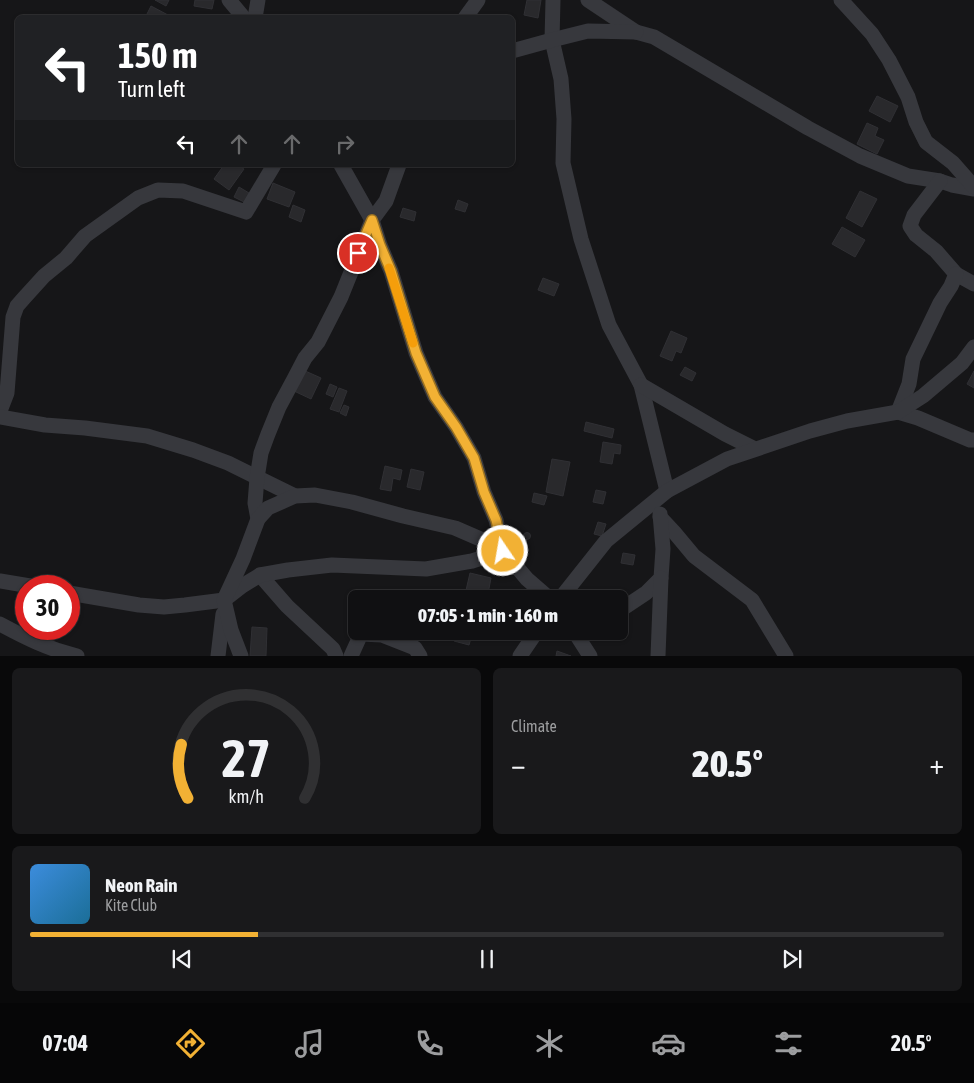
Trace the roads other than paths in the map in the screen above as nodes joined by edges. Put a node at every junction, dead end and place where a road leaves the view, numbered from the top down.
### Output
1 (229, 0) edge
2 (258, 0) edge
3 (478, 0) edge
4 (553, 0) edge
5 (588, 0) edge
6 (841, 0) edge
7 (242, 15) edge
8 (256, 15) edge
9 (467, 15) edge
10 (636, 32) junction
11 (552, 40) junction
12 (515, 50) edge
13 (273, 167) edge
14 (342, 167) edge
15 (398, 167) edge
16 (940, 181) junction
17 (974, 188) edge
18 (372, 220) junction
19 (956, 274) junction
20 (974, 284) edge
21 (974, 347) edge
22 (641, 385) junction
23 (0, 411) edge
24 (898, 412) junction
25 (0, 417) edge
26 (974, 440) edge
27 (755, 449) junction
28 (257, 478) junction
29 (663, 494) junction
30 (295, 496) junction
31 (660, 517) junction
32 (258, 519) junction
33 (503, 551) junction
34 (260, 575) junction
35 (661, 578) junction
36 (0, 581) edge
37 (15, 584) edge
38 (540, 590) edge
39 (567, 590) edge
40 (80, 595) edge
41 (224, 600) junction
42 (628, 605) edge
43 (0, 624) edge
44 (531, 640) edge
45 (581, 640) edge
46 (77, 656) edge
47 (218, 656) edge
48 (241, 656) edge
49 (336, 656) edge
50 (351, 656) edge
51 (420, 656) edge
52 (520, 656) edge
53 (590, 656) edge
54 (658, 656) edge
55 (786, 656) edge

1 - 7 street
2 - 8 street
3 - 9 street
4 - 11 street
5 - 10 street
6 - 17 street
10 - 11 street
10 - 16 street
11 - 12 street
11 - 22 street
13 - 23 street
14 - 18 street
15 - 18 street
16 - 17 street
16 - 19 street
18 - 28 street
18 - 33 street
19 - 20 street
19 - 24 street
21 - 24 street
22 - 27 street
22 - 29 street
24 - 26 street
24 - 27 street
25 - 28 street
27 - 29 street
28 - 30 street
28 - 32 street
29 - 31 street
29 - 39 street
30 - 32 street
30 - 33 street
31 - 35 street
31 - 55 street
32 - 41 street
33 - 34 street
33 - 38 street
34 - 41 street
34 - 49 street
35 - 42 street
35 - 54 street
36 - 37 street
40 - 41 street
41 - 47 street
41 - 48 street
43 - 46 street
44 - 52 street
45 - 53 street
50 - 51 street

